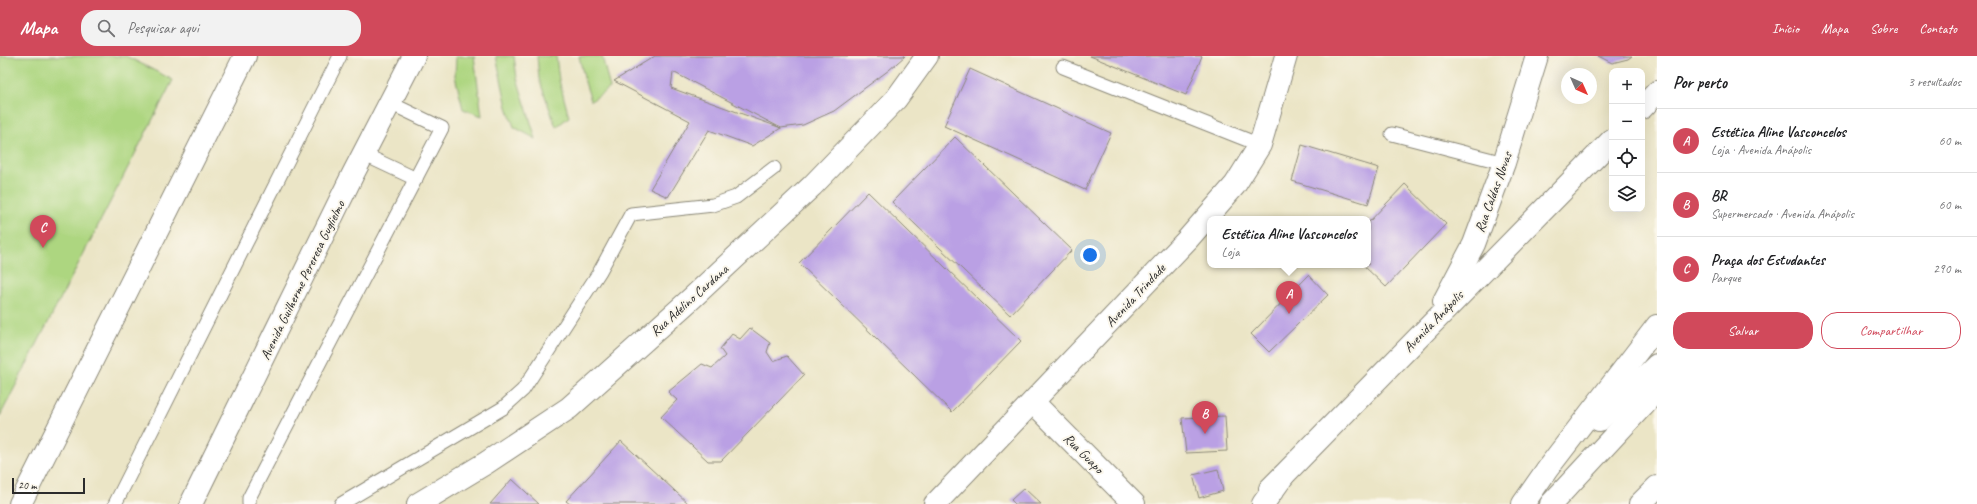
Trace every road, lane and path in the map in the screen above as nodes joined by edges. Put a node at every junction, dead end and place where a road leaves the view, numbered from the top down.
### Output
1 (244, 56) edge
2 (340, 56) edge
3 (414, 56) edge
4 (927, 56) edge
5 (1286, 56) edge
6 (1537, 56) edge
7 (1063, 67) dead end
8 (1657, 92) edge
9 (390, 103) junction
10 (1645, 105) edge
11 (1392, 134) dead end
12 (1609, 143) edge
13 (1260, 145) junction
14 (363, 154) junction
15 (1504, 163) junction
16 (774, 168) dead end
17 (416, 179) junction
18 (1208, 216) edge
19 (1207, 217) edge
20 (1433, 321) junction
21 (1657, 326) edge
22 (1657, 364) edge
23 (1657, 390) edge
24 (1034, 402) junction
25 (1548, 468) junction
26 (1283, 476) junction
27 (1657, 487) edge
28 (20, 504) edge
29 (115, 504) edge
30 (191, 504) edge
31 (249, 504) edge
32 (342, 504) edge
33 (418, 504) edge
34 (935, 504) edge
35 (1134, 504) edge
36 (1256, 504) edge
37 (1263, 504) edge
38 (1515, 504) edge
39 (1523, 504) edge
40 (1551, 504) edge
41 (1640, 504) edge

1 - 28 main road
2 - 29 lane
3 - 9 main road, Avenida Guilherme Perereca Guglielmo
4 - 33 main road, Rua Adelino Cardana
5 - 13 main road, Avenida Trindade
6 - 15 main road, Rua Caldas Novas
7 - 13 lane
8 - 10 main road
9 - 14 main road, Avenida Guilherme Perereca Guglielmo
9 - 17 lane
11 - 15 lane
12 - 20 main road, Avenida Anápolis
13 - 18 main road, Avenida Trindade
14 - 17 lane
14 - 30 main road, Avenida Guilherme Perereca Guglielmo
15 - 20 main road, Rua Caldas Novas
16 - 32 lane
17 - 31 lane
19 - 24 main road, Avenida Trindade
20 - 26 main road, Avenida Anápolis
21 - 25 main road
22 - 25 main road
23 - 40 main road
24 - 34 main road, Avenida Trindade
24 - 35 main road, Rua Guapo
25 - 38 main road
25 - 39 main road
26 - 36 main road, Avenida Anápolis
26 - 37 main road
27 - 41 main road

